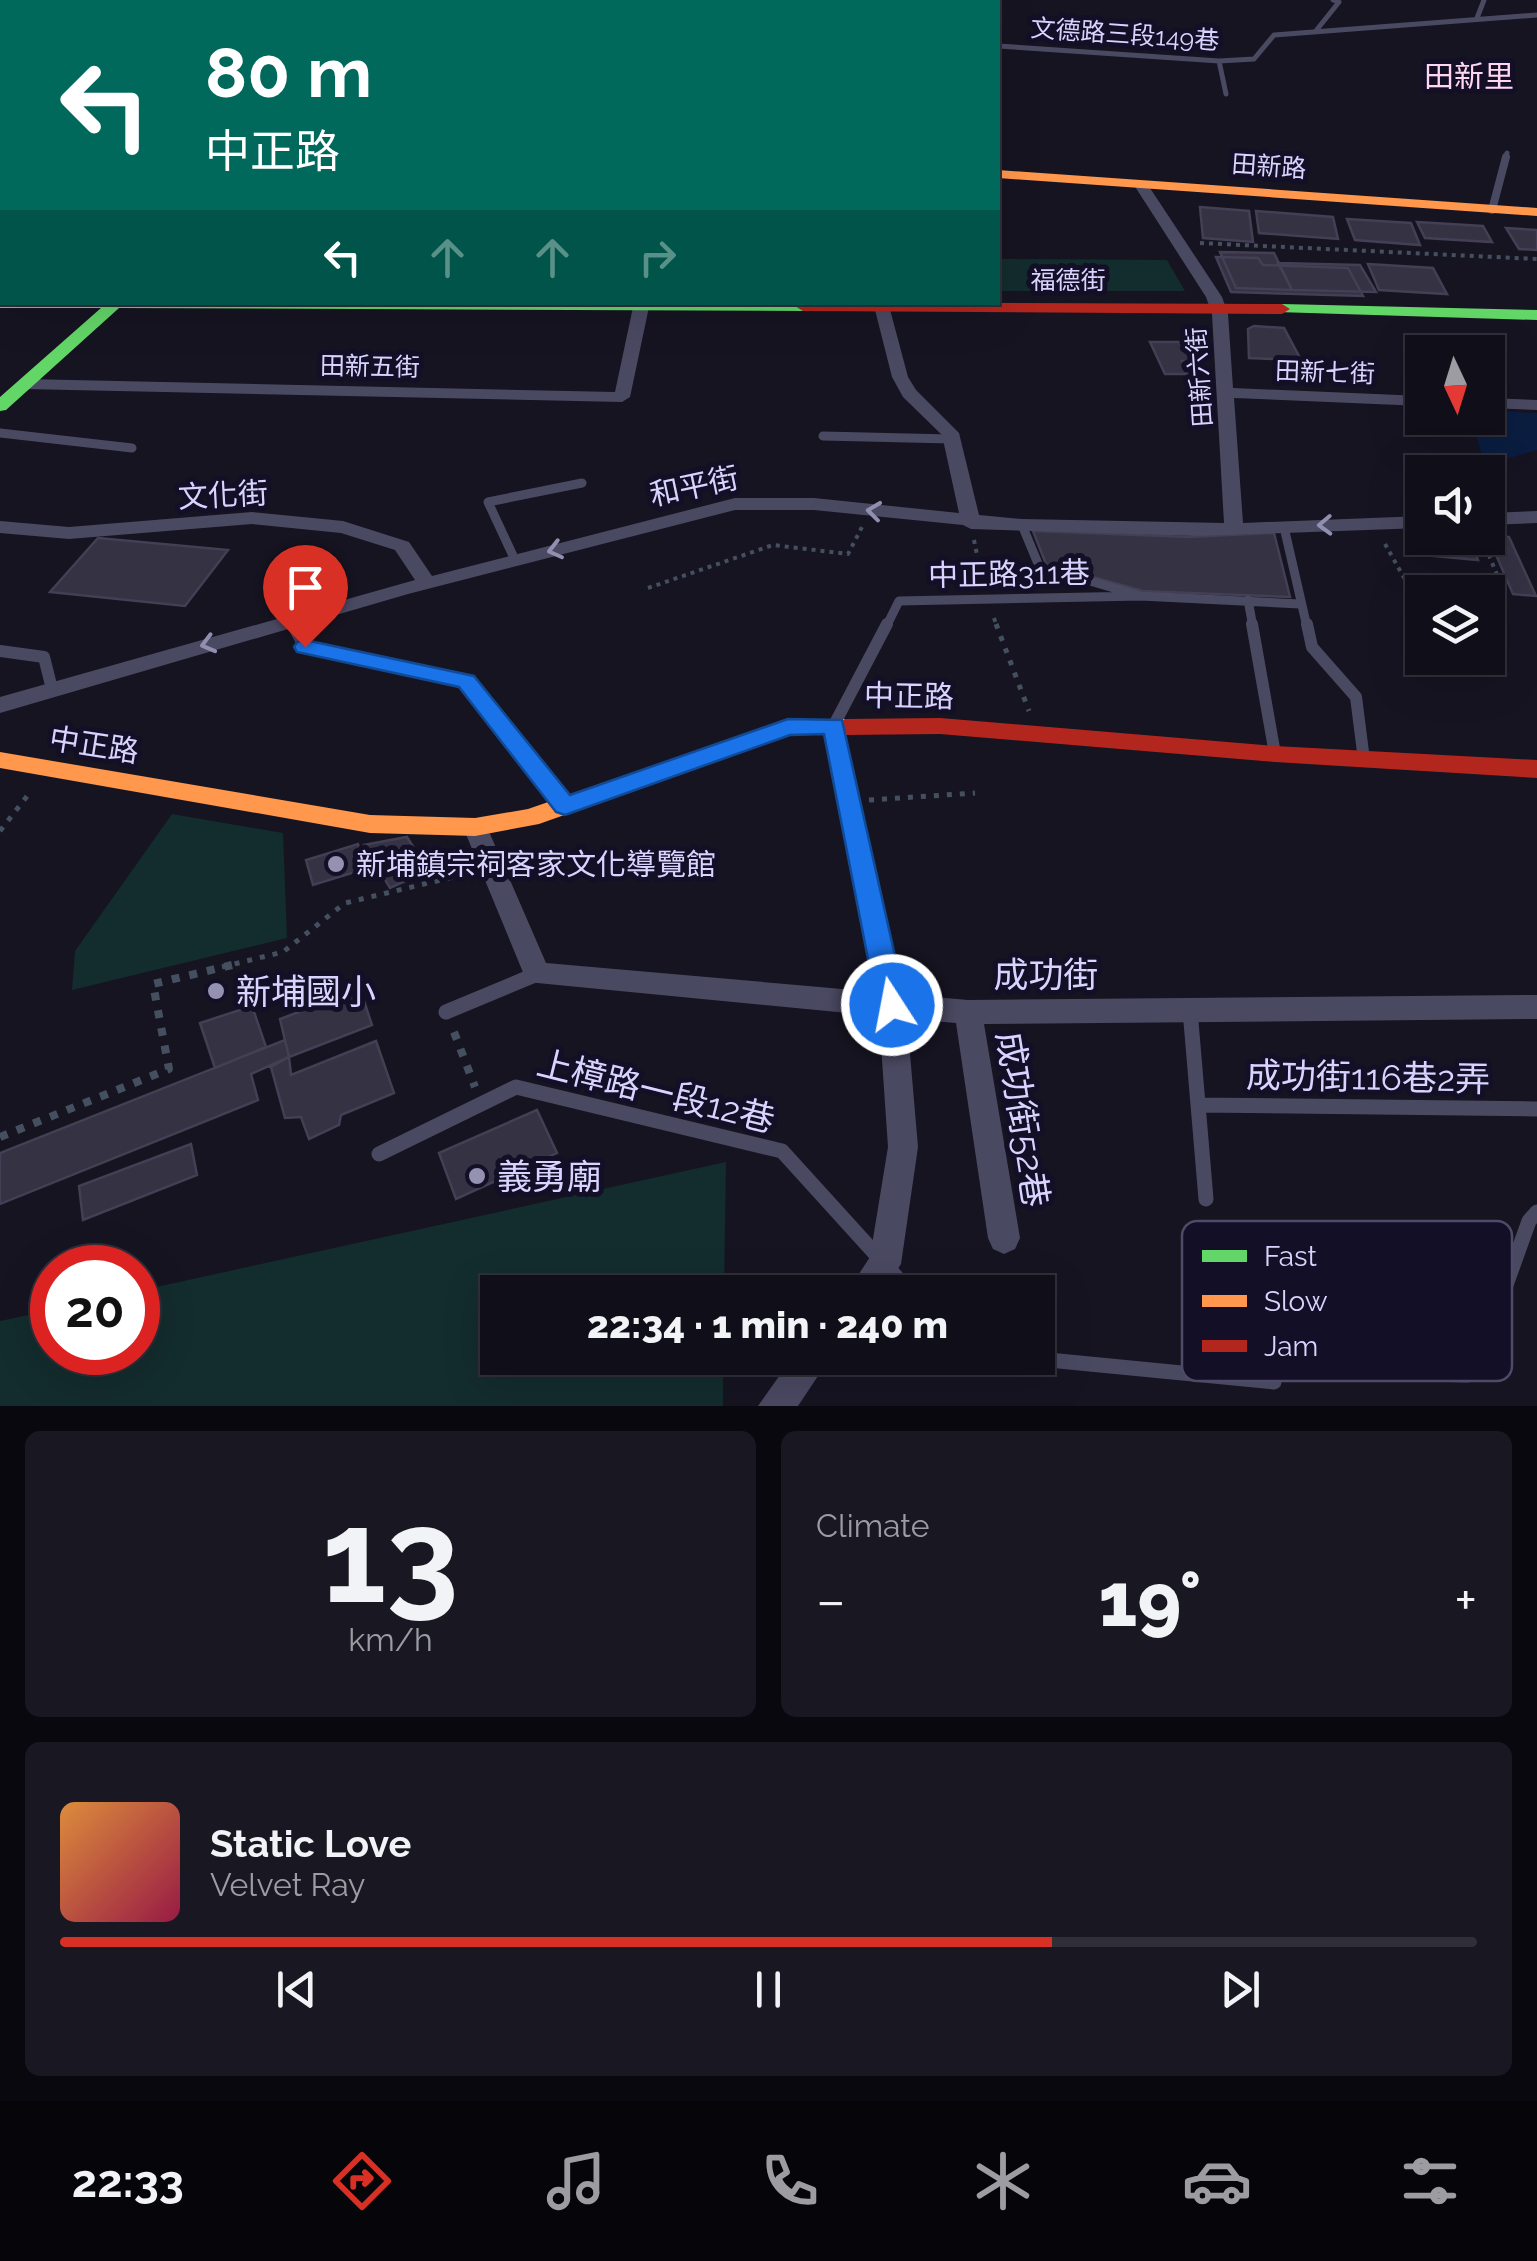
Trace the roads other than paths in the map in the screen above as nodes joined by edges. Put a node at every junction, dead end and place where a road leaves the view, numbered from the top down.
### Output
1 (776, 0) edge
2 (801, 0) edge
3 (1333, 0) edge
4 (1484, 0) edge
5 (1537, 15) edge
6 (1476, 18) junction
7 (1315, 32) junction
8 (1000, 46) edge
9 (1219, 61) junction
10 (1226, 94) dead end
11 (1506, 153) dead end
12 (1000, 174) edge
13 (1141, 184) junction
14 (1492, 210) junction
15 (1537, 212) edge
16 (114, 305) edge
17 (290, 305) edge
18 (881, 306) edge
19 (641, 307) junction
20 (1218, 308) junction
21 (1537, 315) edge
22 (25, 384) junction
23 (1226, 393) junction
24 (1405, 399) edge
25 (1505, 404) edge
26 (1537, 405) edge
27 (0, 406) edge
28 (0, 433) edge
29 (823, 436) dead end
30 (951, 439) junction
31 (132, 448) dead end
32 (582, 483) dead end
33 (1537, 518) edge
34 (1505, 519) edge
35 (971, 522) junction
36 (1405, 523) edge
37 (1022, 525) junction
38 (1284, 526) junction
39 (0, 527) edge
40 (1234, 528) junction
41 (515, 560) junction
42 (428, 583) junction
43 (1141, 596) junction
44 (1248, 600) junction
45 (1300, 604) junction
46 (290, 621) junction
47 (0, 651) edge
48 (52, 689) junction
49 (0, 705) edge
50 (834, 726) junction
51 (1275, 754) junction
52 (0, 760) edge
53 (1364, 760) junction
54 (1537, 770) edge
55 (565, 806) junction
56 (475, 827) junction
57 (537, 974) junction
58 (892, 1005) junction
59 (1537, 1008) edge
60 (1190, 1010) junction
61 (446, 1012) road end
62 (968, 1012) junction
63 (1198, 1105) junction
64 (1537, 1109) edge
65 (379, 1154) dead end
66 (1206, 1199) dead end
67 (1537, 1212) edge
68 (1004, 1238) dead end
69 (885, 1264) junction
70 (1512, 1268) edge
71 (876, 1275) edge
72 (895, 1275) edge
73 (1055, 1361) edge
74 (1182, 1373) edge
75 (800, 1375) edge
76 (1264, 1381) edge
77 (1274, 1382) dead end
78 (776, 1406) edge

1 - 2 lane
3 - 7 lane
4 - 6 lane
5 - 6 lane, 文德路三段149巷
6 - 7 lane, 文德路三段149巷
7 - 9 lane, 文德路三段149巷
8 - 9 lane, 文德路三段149巷
9 - 10 lane
11 - 14 lane
12 - 13 street, 田新路
13 - 14 street, 田新路
13 - 20 street, 田新六街
14 - 15 street, 田新路
16 - 22 street
17 - 19 street, 福德街
18 - 19 street, 福德街
18 - 20 street, 福德街
18 - 30 street
19 - 22 street, 田新五街
20 - 21 street, 福德街
20 - 23 street, 田新六街
22 - 27 street
23 - 24 street, 田新七街
23 - 40 street, 田新六街
25 - 26 street
28 - 31 lane
29 - 30 lane
30 - 35 street
32 - 41 lane
33 - 34 street
35 - 37 street, 和平街
35 -> 41 street, 和平街
36 -> 38 street, 和平街
37 - 40 street, 和平街
37 - 43 lane
38 - 40 street, 和平街
38 - 45 lane
39 - 42 street, 文化街
41 - 42 street, 和平街
42 - 46 street, 和平街
43 - 44 lane
43 - 50 lane, 中正路311巷
44 - 45 lane
44 - 51 lane
45 - 53 lane
46 -> 48 street, 和平街
46 - 55 lane
47 - 48 lane
48 - 49 street, 和平街
50 - 51 street, 中正路
50 - 55 street, 中正路
50 - 58 lane
51 - 53 street, 中正路
52 - 56 street, 中正路
53 - 54 street, 中正路
55 - 56 street, 中正路
56 - 57 street
57 - 58 street, 成功街
57 - 61 lane
58 - 62 street, 成功街
58 - 69 street
59 - 60 street, 成功街
60 - 62 street, 成功街
60 - 63 lane
62 - 68 street, 成功街52巷
63 - 64 lane, 成功街116巷2弄
63 - 66 lane
65 - 69 lane, 上樟路一段12巷
67 - 70 lane
69 - 71 street
69 - 72 lane, 上樟路一段12巷
73 - 74 lane
75 - 78 street
76 - 77 lane

